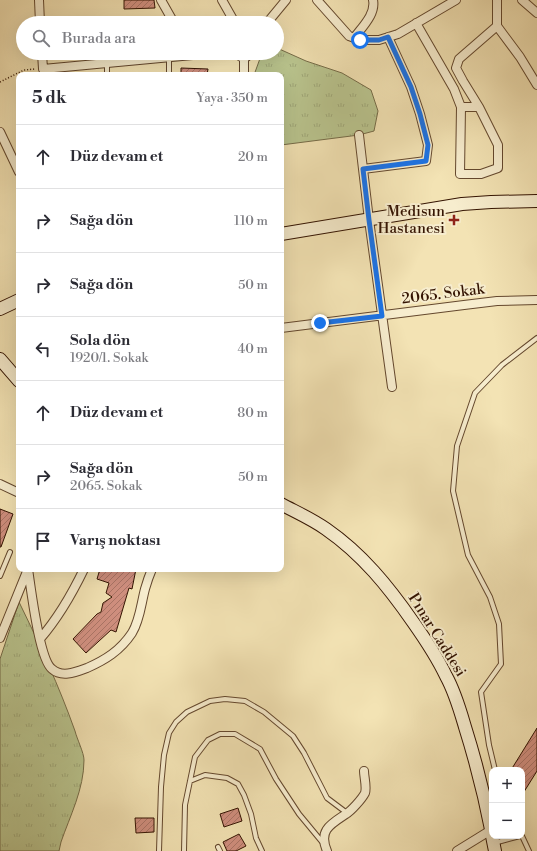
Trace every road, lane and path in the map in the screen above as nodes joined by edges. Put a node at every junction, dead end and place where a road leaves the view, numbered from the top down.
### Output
1 (39, 0) edge
2 (161, 0) edge
3 (222, 0) edge
4 (286, 0) edge
5 (317, 0) edge
6 (373, 0) edge
7 (456, 0) edge
8 (496, 0) edge
9 (522, 0) edge
10 (537, 12) edge
11 (40, 16) edge
12 (170, 16) edge
13 (231, 16) edge
14 (273, 16) edge
15 (416, 23) junction
16 (496, 26) junction
17 (388, 37) junction
18 (354, 38) junction
19 (42, 60) edge
20 (138, 60) edge
21 (169, 60) edge
22 (244, 60) edge
23 (107, 63) junction
24 (43, 69) junction
25 (20, 72) edge
26 (107, 72) edge
27 (169, 72) edge
28 (244, 72) edge
29 (16, 74) edge
30 (0, 82) edge
31 (537, 84) edge
32 (478, 106) junction
33 (461, 107) junction
34 (0, 132) edge
35 (359, 134) dead end
36 (16, 166) edge
37 (363, 169) junction
38 (537, 201) edge
39 (369, 220) junction
40 (284, 234) edge
41 (537, 300) edge
42 (16, 301) edge
43 (0, 309) edge
44 (382, 316) junction
45 (284, 328) edge
46 (537, 338) edge
47 (0, 359) edge
48 (16, 378) edge
49 (392, 386) dead end
50 (0, 484) edge
51 (16, 492) edge
52 (284, 506) edge
53 (10, 552) dead end
54 (27, 572) edge
55 (29, 572) edge
56 (83, 572) edge
57 (151, 572) edge
58 (0, 576) edge
59 (0, 638) edge
60 (40, 639) junction
61 (494, 767) edge
62 (364, 771) dead end
63 (190, 781) junction
64 (347, 813) junction
65 (489, 820) edge
66 (493, 839) edge
67 (523, 839) edge
68 (325, 847) edge
69 (160, 851) edge
70 (184, 851) edge
71 (262, 851) edge
72 (457, 851) edge
73 (529, 851) edge

1 - 11 street
2 - 12 street
3 - 13 street
4 - 14 street
5 - 18 street
6 - 18 street
7 - 15 street
8 - 16 street
9 - 10 street
15 - 17 street
15 - 33 street
16 - 31 street
16 - 32 street
17 - 18 street
17 - 37 street
19 - 24 street
20 - 23 street
21 - 27 lane
22 - 28 street
23 - 24 street
23 - 26 lane
24 - 25 path
29 - 30 path
32 - 33 street
32 - 33 street
34 - 36 street
35 - 37 street
37 - 39 street
38 - 39 street
39 - 40 street
39 - 44 street
41 - 44 street, 2065. Sokak
42 - 43 street
44 - 45 street, 2065. Sokak
44 - 49 street
46 - 61 lane
47 - 48 street
50 - 51 street
52 - 65 street, Pınar Caddesi
53 - 58 lane
54 - 59 street
55 - 60 street
56 - 60 street
57 - 60 street
62 - 64 street
63 - 68 lane
63 - 70 lane
63 - 71 lane
64 - 68 street
64 - 69 lane
66 - 72 street
67 - 73 lane

